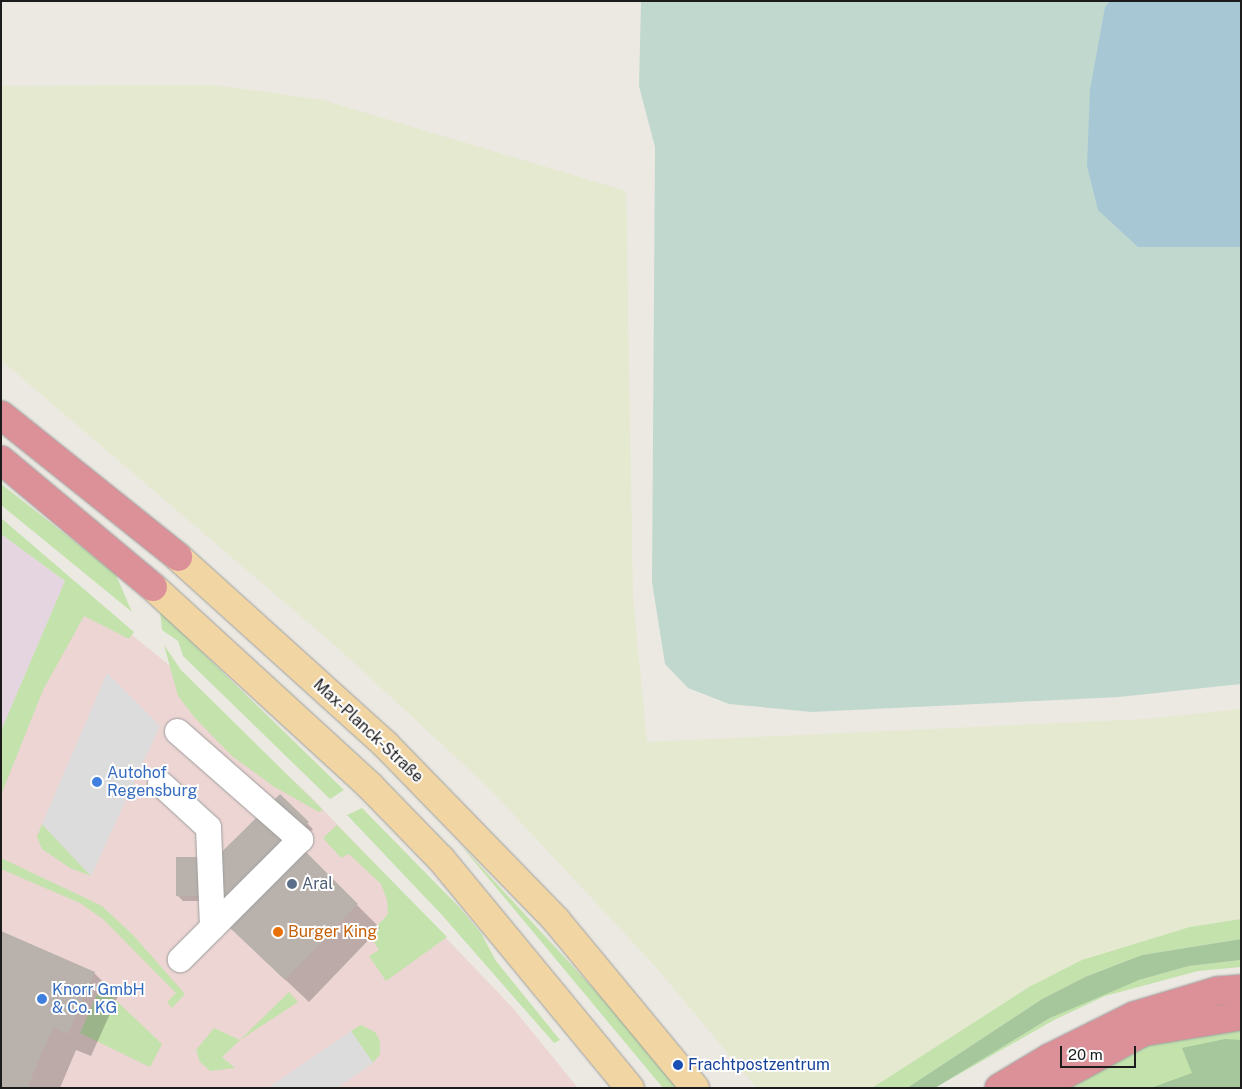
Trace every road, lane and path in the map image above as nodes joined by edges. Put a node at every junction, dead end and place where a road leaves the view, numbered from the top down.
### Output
1 (1, 415) edge
2 (1, 460) edge
3 (178, 557) joint
4 (153, 587) joint
5 (177, 730) dead end
6 (160, 783) dead end
7 (212, 927) junction
8 (180, 959) dead end
9 (1241, 989) edge
10 (1241, 1016) edge
11 (630, 1088) edge
12 (695, 1088) edge
13 (999, 1088) edge
14 (1040, 1088) edge

1 - 3 highway, Max-Planck-Straße
2 - 4 highway
3 - 12 main road, Max-Planck-Straße
4 - 11 main road
5 - 7 lane
6 - 7 lane
7 - 8 lane
9 - 13 highway
10 - 14 highway

